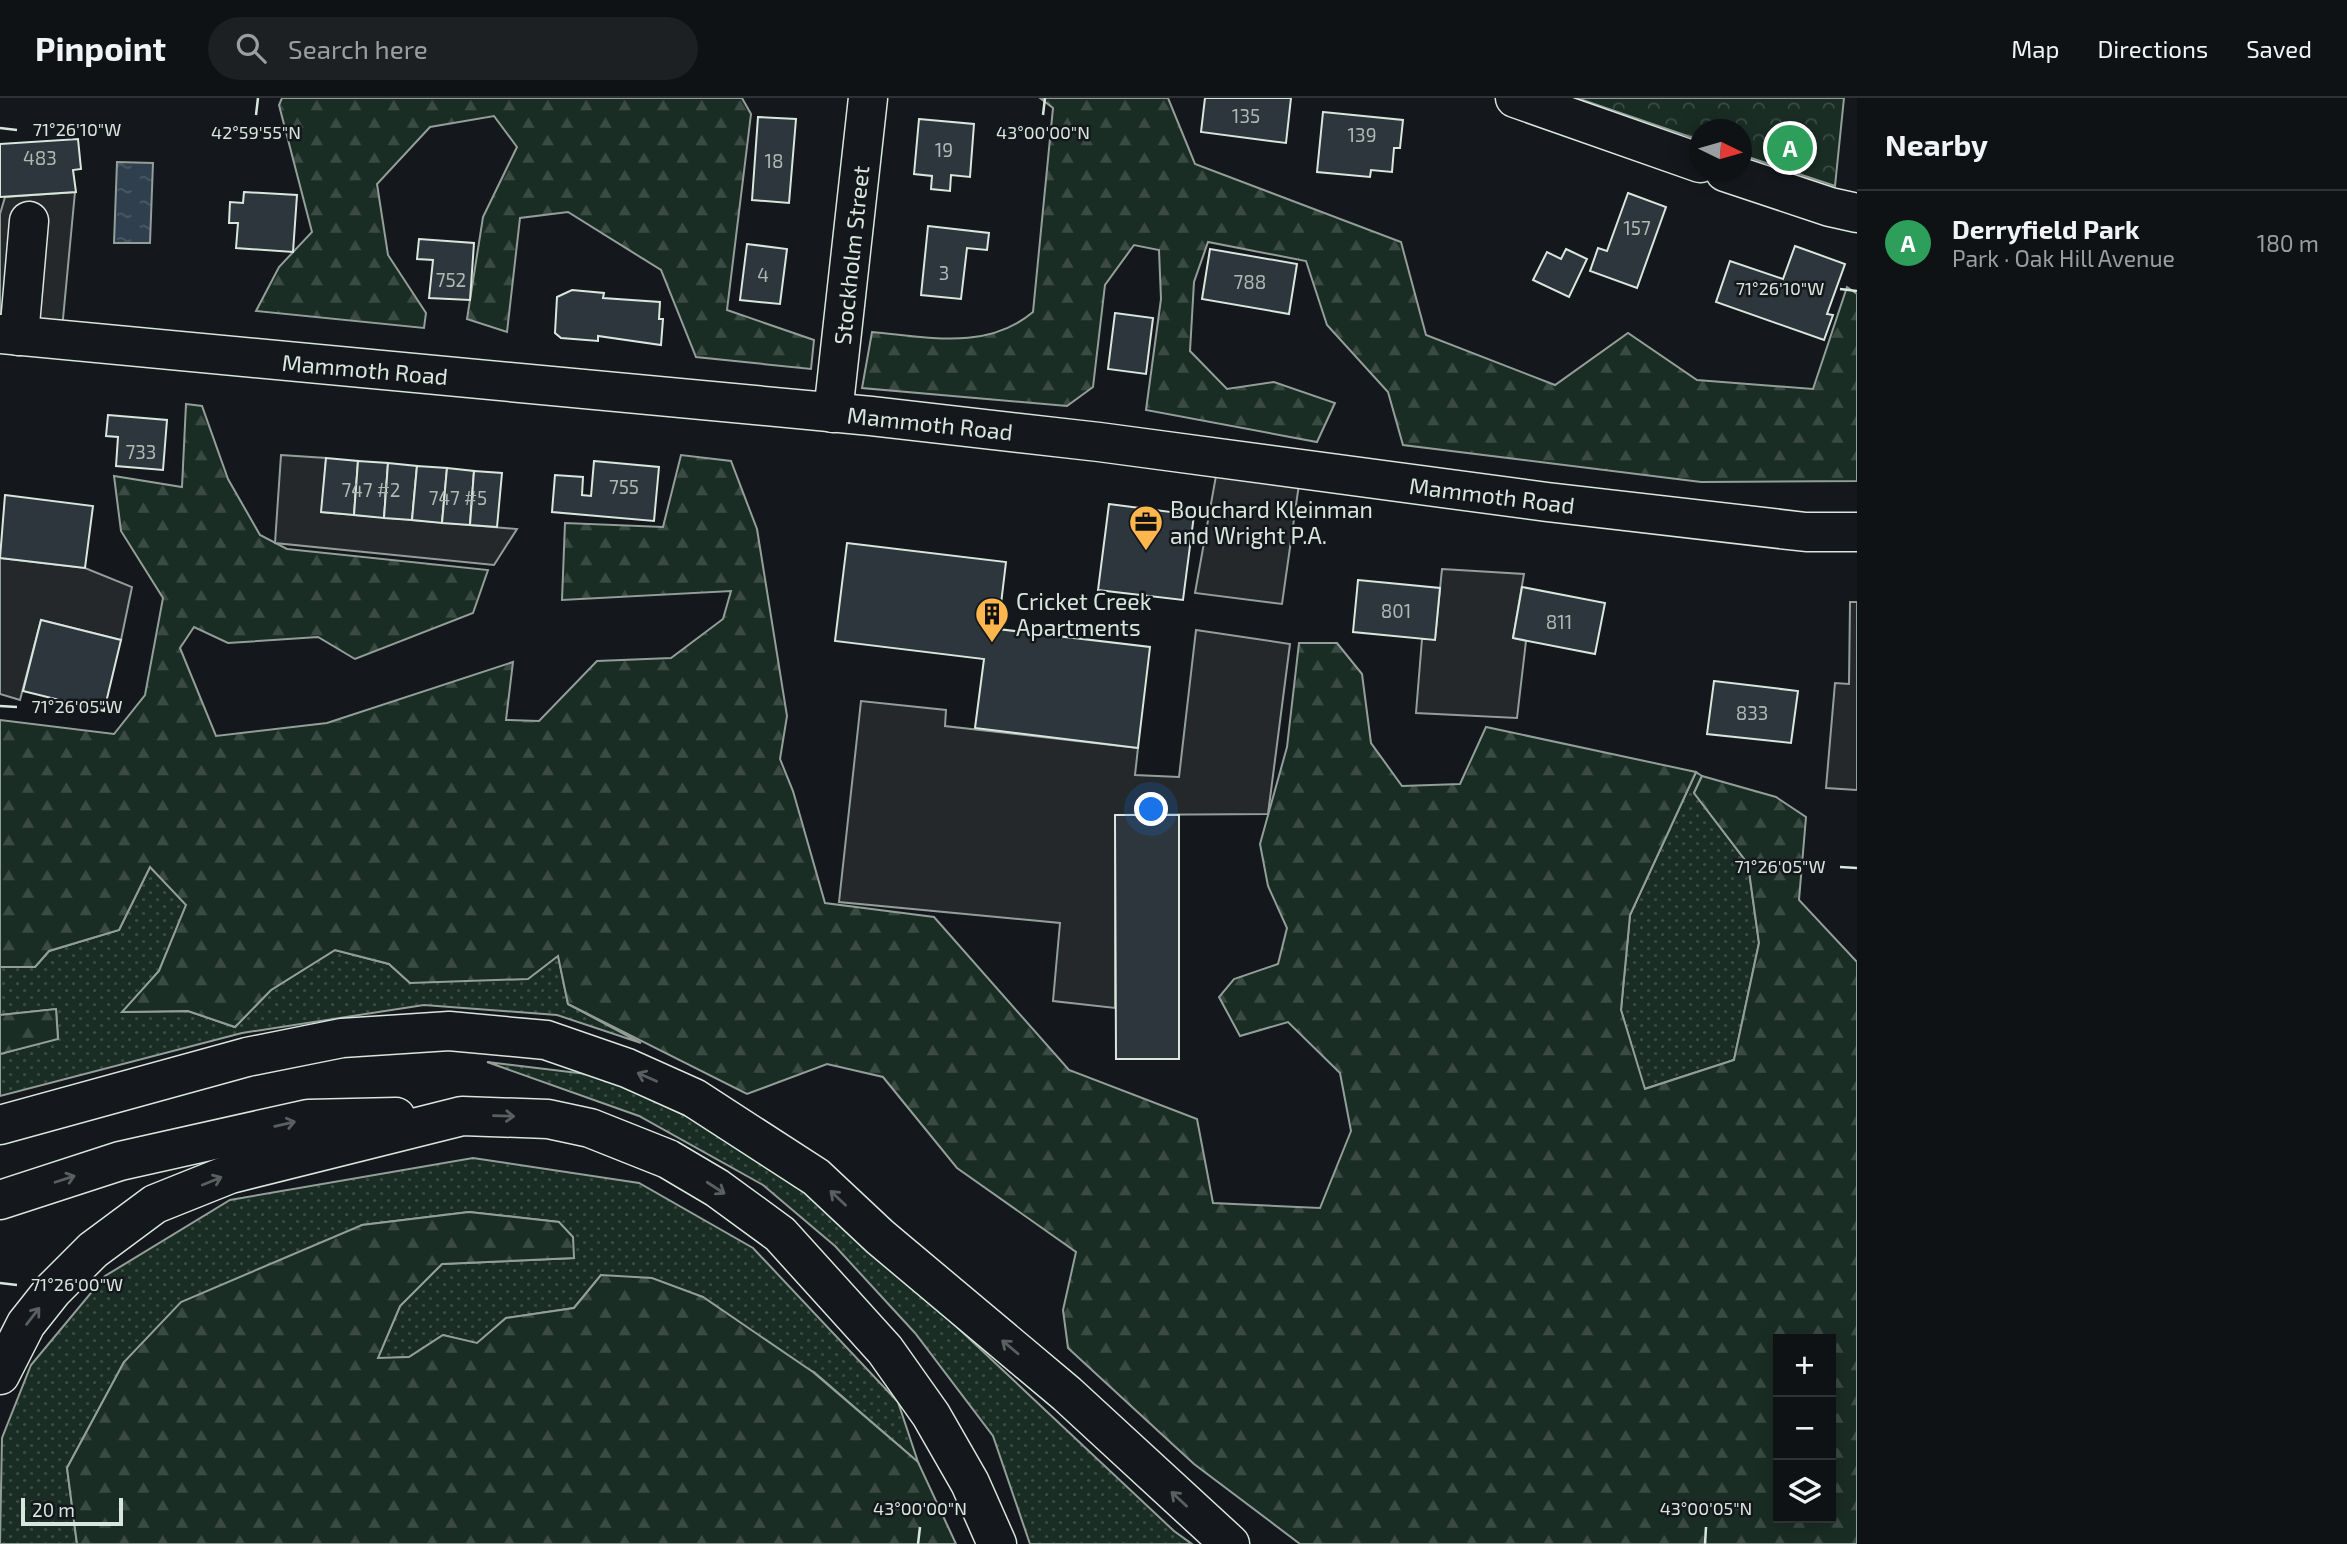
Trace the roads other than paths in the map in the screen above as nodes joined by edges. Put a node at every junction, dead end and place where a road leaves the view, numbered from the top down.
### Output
1 (869, 98) edge
2 (1515, 98) edge
3 (1689, 159) edge
4 (1752, 181) edge
5 (1857, 213) edge
6 (29, 221) dead end
7 (9, 335) edge
8 (834, 412) junction
9 (1857, 533) edge
10 (462, 1116) junction
11 (0, 1125) edge
12 (0, 1200) edge
13 (0, 1375) edge
14 (997, 1544) edge
15 (1230, 1544) edge

1 - 8 main road, Stockholm Street
2 - 3 main road
4 - 5 main road
6 - 7 main road
7 - 8 main road, Mammoth Road
8 - 9 main road, Mammoth Road
12 -> 10 main road
13 -> 10 main road
10 -> 14 main road
15 -> 11 main road

